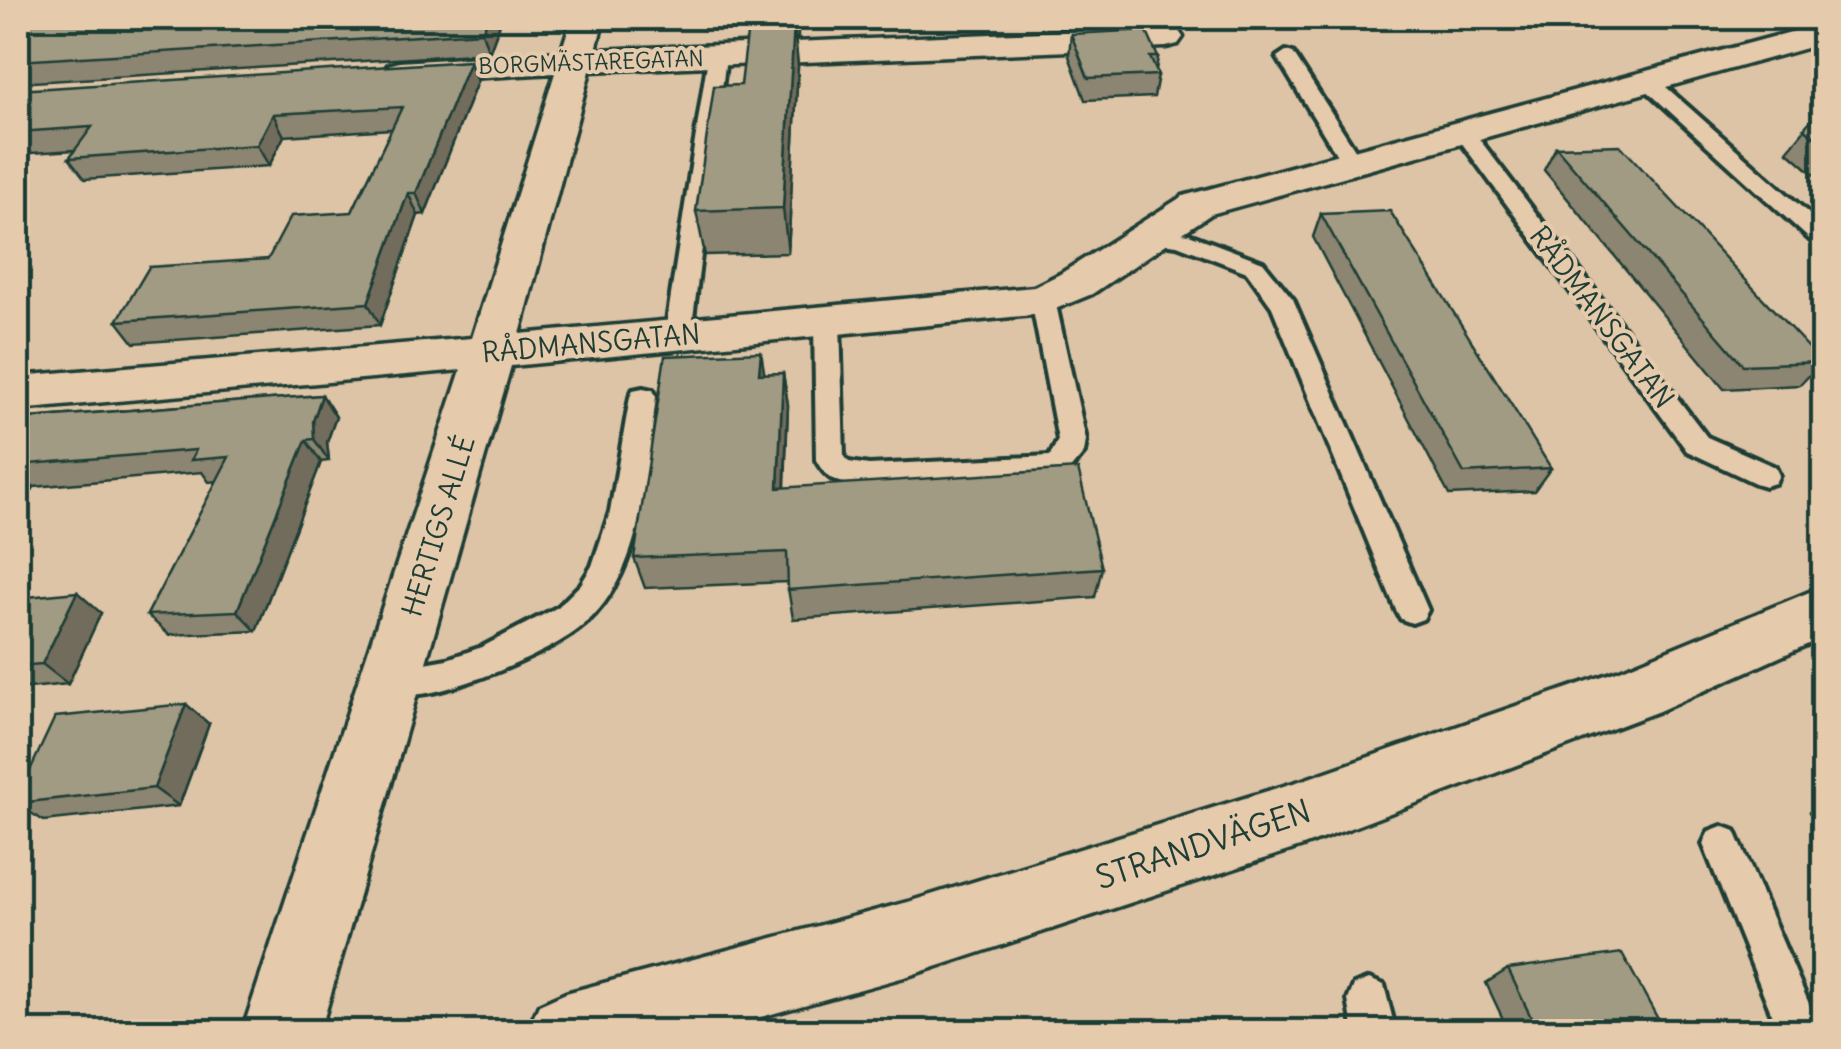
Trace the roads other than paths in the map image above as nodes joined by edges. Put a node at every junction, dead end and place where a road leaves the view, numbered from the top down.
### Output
1 (1808, 18) edge
2 (1824, 32) edge
3 (1166, 37) dead end
4 (582, 39) edge
5 (717, 57) junction
6 (1286, 57) dead end
7 (376, 74) edge
8 (1650, 83) junction
9 (1463, 131) junction
10 (1352, 162) junction
11 (1146, 235) junction
12 (1824, 240) edge
13 (1043, 300) junction
14 (827, 322) junction
15 (678, 334) junction
16 (491, 352) junction
17 (18, 393) edge
18 (643, 397) dead end
19 (1765, 474) dead end
20 (1412, 610) dead end
21 (1824, 610) edge
22 (391, 680) junction
23 (1722, 844) dead end
24 (281, 1032) edge
25 (566, 1032) edge
26 (1800, 1032) edge

1 - 2 street
2 - 8 street, RÅDMANSGATAN
3 - 5 street, BORGMÄSTAREGATAN
4 - 5 street, BORGMÄSTAREGATAN
4 - 7 street, BORGMÄSTAREGATAN
4 - 16 street, HERTIGS ALLÉ
5 - 15 lane
6 - 10 lane
8 - 9 street, RÅDMANSGATAN
8 - 12 lane
9 - 10 street, RÅDMANSGATAN
9 - 19 lane, RÅDMANSGATAN
10 - 11 street, RÅDMANSGATAN
11 - 13 street, RÅDMANSGATAN
11 - 20 lane
13 - 14 street, RÅDMANSGATAN
13 - 14 lane
14 - 15 street, RÅDMANSGATAN
15 - 16 street, RÅDMANSGATAN
16 - 17 street, RÅDMANSGATAN
16 - 22 street, HERTIGS ALLÉ
18 - 22 lane
21 - 25 street, STRANDVÄGEN
22 - 24 street, HERTIGS ALLÉ
23 - 26 lane

